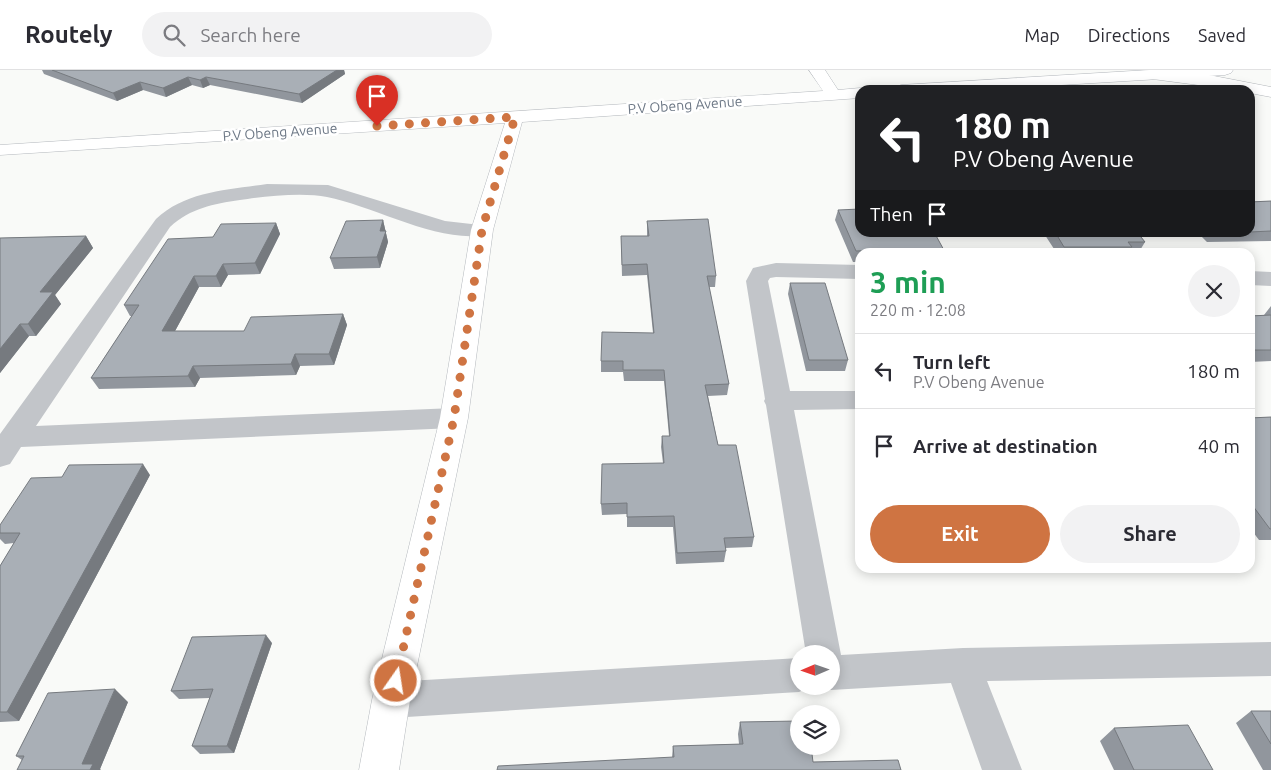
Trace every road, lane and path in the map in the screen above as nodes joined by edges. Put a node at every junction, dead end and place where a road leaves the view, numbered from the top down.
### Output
1 (817, 70) edge
2 (1225, 70) edge
3 (1160, 73) edge
4 (977, 85) edge
5 (1235, 85) edge
6 (1255, 89) edge
7 (855, 92) edge
8 (1271, 92) edge
9 (833, 94) junction
10 (515, 117) junction
11 (0, 150) edge
12 (482, 230) junction
13 (855, 272) edge
14 (1255, 278) edge
15 (1271, 279) edge
16 (855, 400) edge
17 (777, 401) junction
18 (454, 418) junction
19 (7, 446) edge
20 (822, 645) edge
21 (1271, 659) edge
22 (963, 665) junction
23 (840, 672) edge
24 (790, 676) edge
25 (391, 700) junction
26 (379, 770) edge
27 (1002, 770) edge

1 - 9 main road
2 - 3 main road
3 - 4 main road
3 - 5 main road
6 - 8 main road
7 - 9 main road, P.V Obeng Avenue
9 - 10 main road, P.V Obeng Avenue
10 - 11 main road, P.V Obeng Avenue
10 - 12 main road
12 - 18 main road
12 - 19 street
13 - 17 street
14 - 15 street
16 - 17 street
17 - 20 street
18 - 19 street
18 - 25 main road
21 - 22 street
22 - 23 street
22 - 27 street
24 - 25 street
25 - 26 main road

